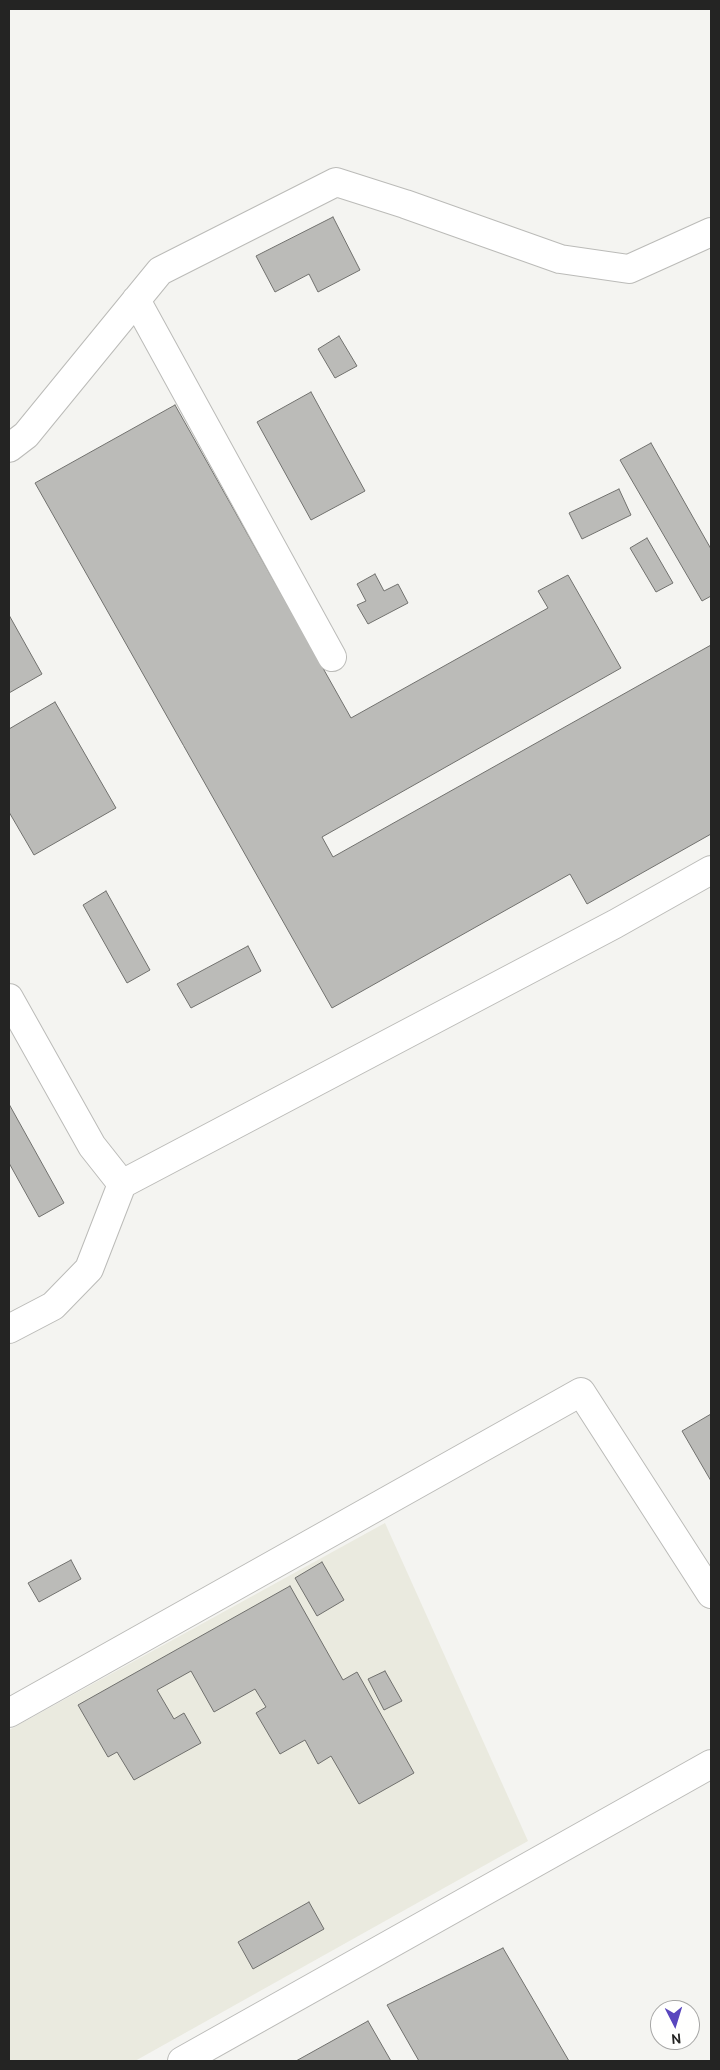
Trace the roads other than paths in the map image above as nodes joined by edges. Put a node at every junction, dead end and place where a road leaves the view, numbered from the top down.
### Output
1 (711, 232) edge
2 (136, 300) junction
3 (9, 448) edge
4 (332, 657) dead end
5 (711, 870) edge
6 (9, 998) edge
7 (122, 1184) junction
8 (9, 1329) edge
9 (711, 1594) edge
10 (9, 1713) edge
11 (711, 1764) edge
12 (182, 2061) edge

1 - 2 street
2 - 3 street
2 - 4 street
5 - 7 street
6 - 7 street
7 - 8 street
9 - 10 street
11 - 12 street

